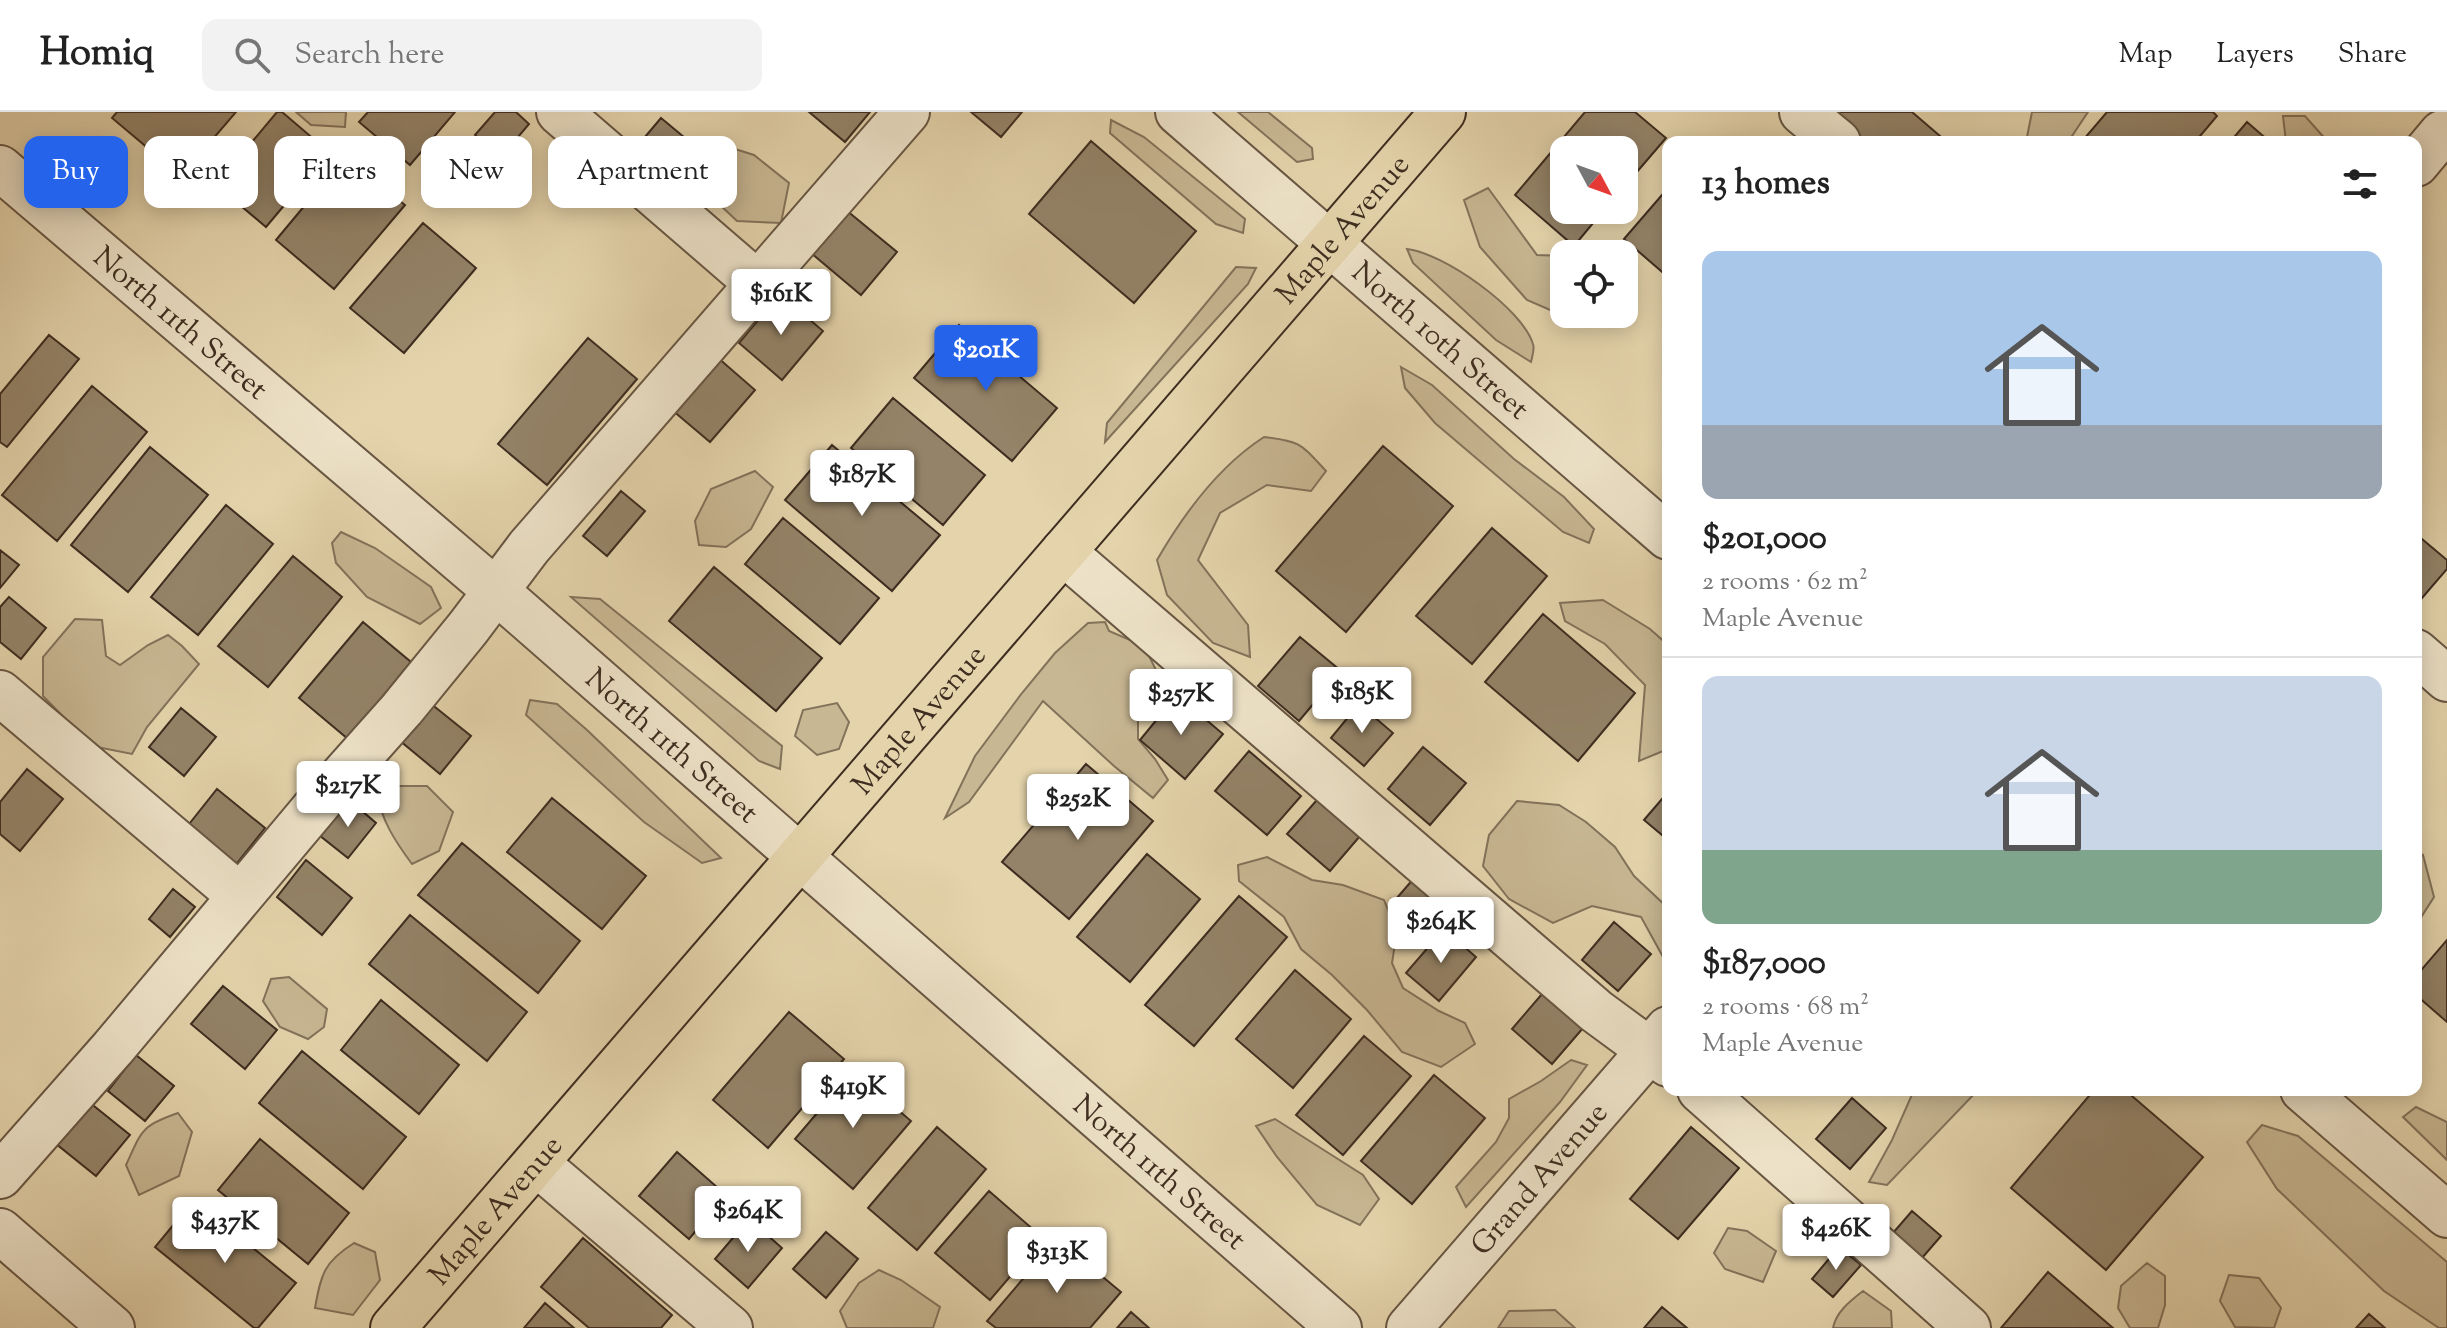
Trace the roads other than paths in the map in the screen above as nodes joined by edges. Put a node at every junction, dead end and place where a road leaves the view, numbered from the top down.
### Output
1 (559, 112) edge
2 (907, 112) edge
3 (1178, 112) edge
4 (1443, 112) edge
5 (1802, 112) edge
6 (1831, 136) edge
7 (0, 168) edge
8 (1331, 242) junction
9 (758, 284) junction
10 (1662, 532) edge
11 (1063, 552) junction
12 (496, 591) junction
13 (2422, 657) edge
14 (2447, 679) edge
15 (0, 693) edge
16 (800, 857) junction
17 (240, 896) junction
18 (1662, 1048) edge
19 (1707, 1096) edge
20 (2310, 1096) edge
21 (536, 1163) junction
22 (0, 1176) edge
23 (2447, 1215) edge
24 (0, 1231) edge
25 (112, 1328) edge
26 (393, 1328) edge
27 (730, 1328) edge
28 (1339, 1328) edge
29 (1409, 1328) edge
30 (1968, 1328) edge

1 - 9 street
2 - 9 street
3 - 8 street, North 10th Street
4 - 8 main road, Maple Avenue
5 - 6 street
7 - 12 street, North 11th Street
8 - 10 street, North 10th Street
8 - 11 main road, Maple Avenue
9 - 12 street
11 - 16 main road, Maple Avenue
11 - 18 street
12 - 16 street, North 11th Street
12 - 17 street
13 - 14 street
15 - 17 street
16 - 21 main road, Maple Avenue
16 - 28 street, North 11th Street
17 - 22 street
18 - 29 street, Grand Avenue
19 - 30 street
20 - 23 street
21 - 26 main road, Maple Avenue
21 - 27 street
24 - 25 street

